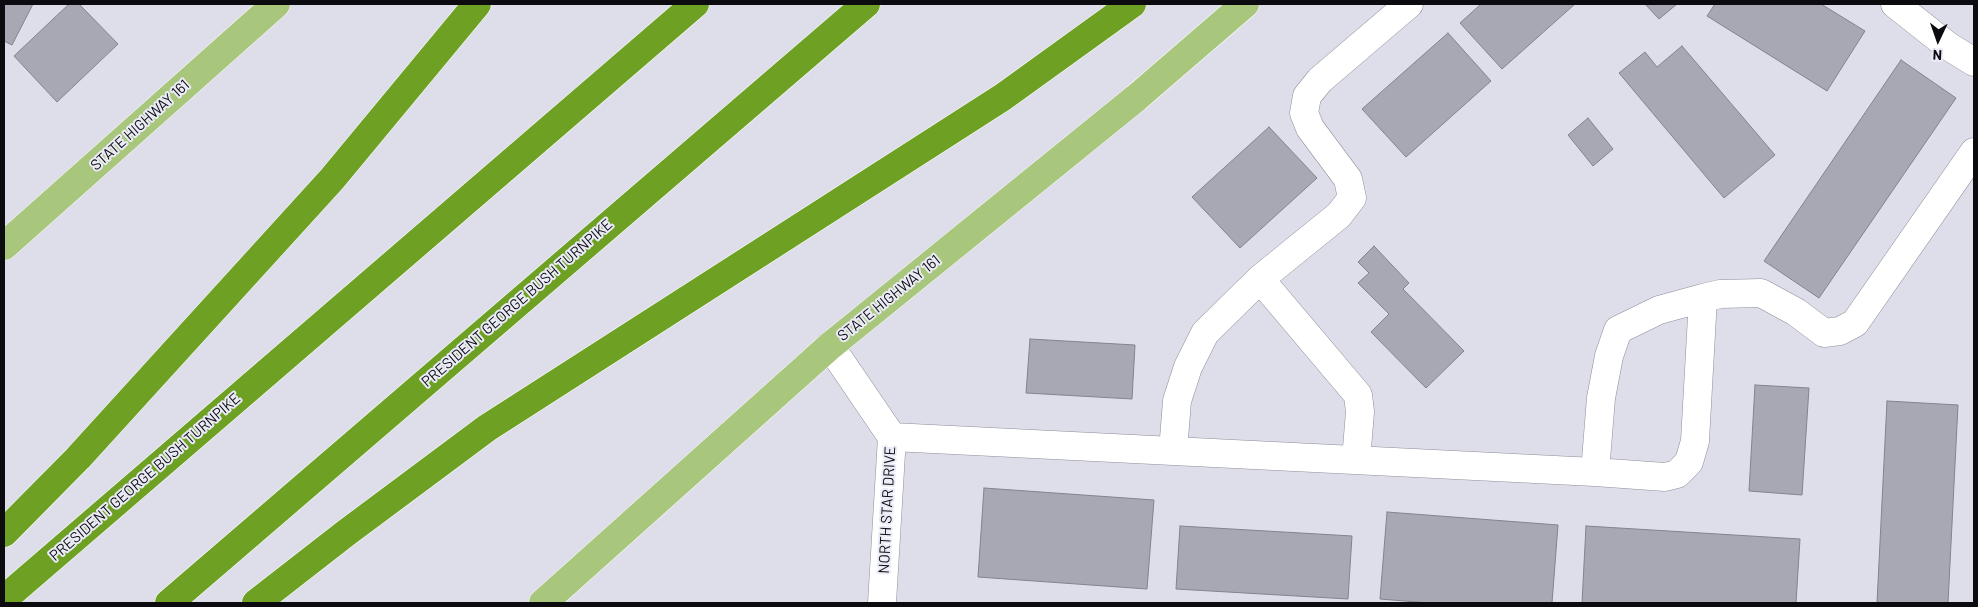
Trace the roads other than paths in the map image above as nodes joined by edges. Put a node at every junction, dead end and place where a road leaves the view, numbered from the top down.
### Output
1 (276, 4) edge
2 (478, 4) edge
3 (695, 4) edge
4 (866, 4) edge
5 (1132, 4) edge
6 (1245, 4) edge
7 (1409, 4) edge
8 (1895, 4) edge
9 (1974, 62) edge
10 (1974, 152) edge
11 (4, 246) edge
12 (1260, 280) junction
13 (1703, 298) junction
14 (830, 346) junction
15 (892, 437) junction
16 (1173, 451) junction
17 (1356, 460) junction
18 (1595, 472) junction
19 (4, 533) edge
20 (4, 598) edge
21 (169, 603) edge
22 (256, 603) edge
23 (543, 603) edge
24 (882, 603) edge

1 - 11 main road, STATE HIGHWAY 161
2 - 19 highway
3 - 20 highway, PRESIDENT GEORGE BUSH TURNPIKE
4 - 21 highway, PRESIDENT GEORGE BUSH TURNPIKE
5 - 22 highway
6 - 14 main road, STATE HIGHWAY 161
7 - 12 street
8 - 9 street
10 - 13 street
12 - 16 street
12 - 17 street
13 - 18 street
13 - 18 street
14 - 15 street, NORTH STAR DRIVE
14 - 23 main road, STATE HIGHWAY 161
15 - 16 street
15 - 24 street, NORTH STAR DRIVE
16 - 17 street
17 - 18 street

